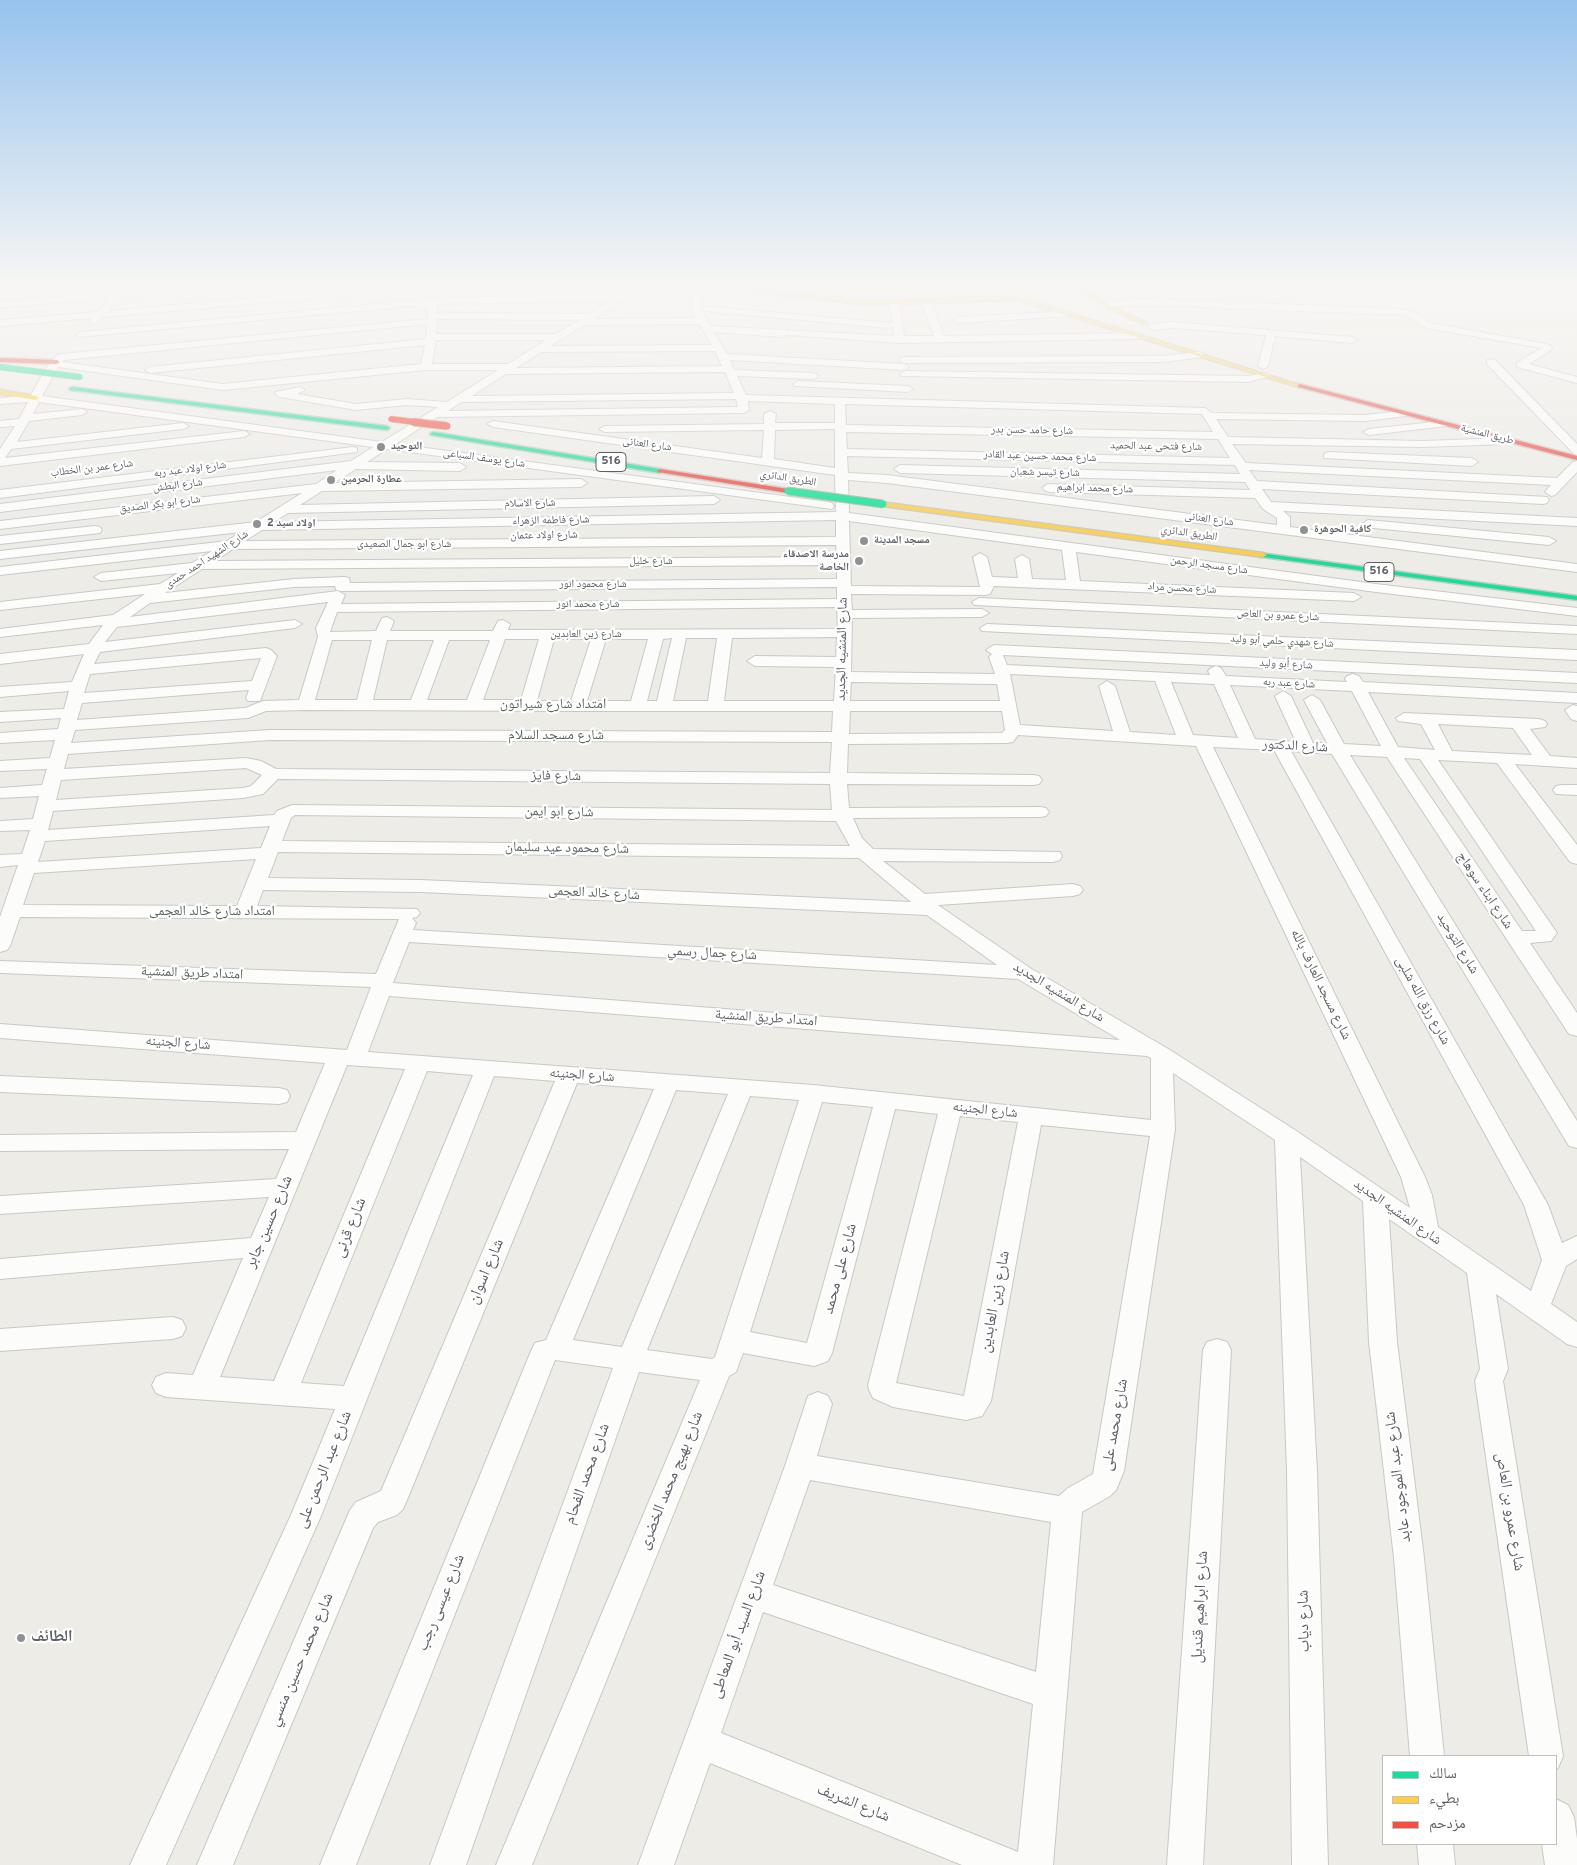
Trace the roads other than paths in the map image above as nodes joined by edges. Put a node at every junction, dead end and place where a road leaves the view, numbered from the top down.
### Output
1 (50, 374) edge
2 (58, 374) edge
3 (123, 374) edge
4 (353, 374) edge
5 (499, 374) edge
6 (731, 374) edge
7 (845, 374) edge
8 (886, 374) edge
9 (924, 374) edge
10 (982, 374) edge
11 (1014, 374) edge
12 (1119, 374) edge
13 (1259, 374) edge
14 (1274, 374) edge
15 (1276, 374) edge
16 (1503, 374) edge
17 (1555, 374) edge
18 (222, 376) dead end
19 (411, 377) dead end
20 (473, 379) dead end
21 (491, 379) junction
22 (1577, 380) edge
23 (173, 381) junction
24 (27, 383) dead end
25 (788, 384) dead end
26 (1180, 389) dead end
27 (0, 392) edge
28 (427, 392) dead end
29 (444, 392) dead end
30 (471, 392) junction
31 (742, 397) junction
32 (1170, 398) junction
33 (460, 399) junction
34 (1191, 399) dead end
35 (770, 400) junction
36 (319, 401) junction
37 (0, 402) edge
38 (34, 402) junction
39 (840, 402) junction
40 (415, 403) junction
41 (986, 404) junction
42 (0, 409) edge
43 (113, 409) junction
44 (1175, 409) junction
45 (1384, 409) junction
46 (452, 410) junction
47 (1402, 414) junction
48 (932, 415) dead end
49 (409, 416) dead end
50 (968, 416) dead end
51 (989, 416) junction
52 (178, 418) junction
53 (25, 420) junction
54 (842, 421) junction
55 (1180, 421) junction
56 (212, 422) junction
57 (389, 423) junction
58 (0, 424) edge
59 (115, 424) junction
60 (1443, 424) junction
61 (770, 426) junction
62 (271, 430) junction
63 (542, 430) junction
64 (992, 430) junction
65 (1074, 432) junction
66 (1224, 436) junction
67 (332, 439) junction
68 (10, 440) edge
69 (1507, 441) junction
70 (284, 445) dead end
71 (1078, 445) junction
72 (840, 446) junction
73 (1097, 446) dead end
74 (383, 447) junction
75 (1212, 448) dead end
76 (425, 451) junction
77 (1577, 451) edge
78 (1254, 454) dead end
79 (1313, 456) dead end
80 (0, 458) edge
81 (1577, 458) edge
82 (768, 462) junction
83 (1472, 462) dead end
84 (355, 465) junction
85 (1577, 465) edge
86 (419, 466) junction
87 (554, 469) junction
88 (840, 472) junction
89 (652, 482) junction
90 (1559, 482) junction
91 (931, 484) junction
92 (1254, 486) junction
93 (321, 487) junction
94 (0, 494) edge
95 (775, 499) junction
96 (1543, 500) junction
97 (1208, 506) junction
98 (1268, 506) junction
99 (0, 508) edge
100 (286, 509) junction
101 (1284, 516) junction
102 (258, 519) junction
103 (1532, 520) junction
104 (1577, 522) edge
105 (0, 525) edge
106 (108, 528) dead end
107 (1283, 530) junction
108 (843, 532) junction
109 (245, 535) junction
110 (0, 540) edge
111 (229, 545) junction
112 (1556, 548) junction
113 (1069, 550) dead end
114 (1120, 554) junction
115 (0, 555) edge
116 (980, 557) dead end
117 (1022, 560) dead end
118 (352, 563) junction
119 (197, 566) junction
120 (1577, 568) edge
121 (0, 571) edge
122 (101, 577) dead end
123 (1533, 580) dead end
124 (1026, 582) junction
125 (1073, 584) junction
126 (1126, 587) junction
127 (164, 588) junction
128 (1376, 588) junction
129 (338, 593) junction
130 (1577, 598) edge
131 (145, 600) junction
132 (982, 603) junction
133 (844, 605) junction
134 (0, 606) edge
135 (458, 606) junction
136 (1577, 612) edge
137 (504, 619) dead end
138 (115, 621) junction
139 (387, 621) dead end
140 (295, 624) dead end
141 (1577, 630) edge
142 (0, 633) edge
143 (657, 634) junction
144 (680, 634) junction
145 (725, 634) junction
146 (500, 635) junction
147 (548, 635) junction
148 (600, 635) junction
149 (326, 636) junction
150 (381, 636) junction
151 (445, 636) junction
152 (994, 650) junction
153 (1577, 655) edge
154 (0, 659) edge
155 (89, 659) junction
156 (1212, 660) junction
157 (754, 661) dead end
158 (1347, 668) junction
159 (844, 669) junction
160 (0, 671) edge
161 (1002, 674) junction
162 (1161, 677) junction
163 (1577, 678) edge
164 (1221, 680) junction
165 (1107, 686) dead end
166 (1357, 687) junction
167 (0, 692) edge
168 (259, 696) junction
169 (1283, 696) dead end
170 (1312, 700) dead end
171 (364, 704) junction
172 (306, 705) junction
173 (417, 705) junction
174 (473, 705) junction
175 (528, 705) junction
176 (577, 706) junction
177 (638, 706) junction
178 (664, 706) junction
179 (715, 706) junction
180 (1009, 706) junction
181 (842, 707) junction
182 (1576, 708) edge
183 (0, 717) edge
184 (1404, 718) dead end
185 (1427, 719) junction
186 (1518, 723) junction
187 (1539, 724) dead end
188 (1008, 735) junction
189 (1123, 736) junction
190 (0, 738) edge
191 (841, 738) junction
192 (1194, 741) junction
193 (63, 744) junction
194 (1250, 744) junction
195 (1280, 746) junction
196 (1307, 747) junction
197 (1338, 749) junction
198 (1392, 752) junction
199 (1425, 754) junction
200 (1446, 755) junction
201 (1502, 759) junction
202 (1545, 762) junction
203 (1577, 763) edge
204 (0, 766) edge
205 (273, 774) junction
206 (839, 780) junction
207 (1033, 780) dead end
208 (0, 793) edge
209 (1040, 812) dead end
210 (841, 814) junction
211 (282, 820) junction
212 (0, 826) edge
213 (39, 830) junction
214 (269, 850) junction
215 (866, 854) junction
216 (1053, 856) dead end
217 (1577, 858) edge
218 (0, 861) edge
219 (28, 864) junction
220 (256, 884) junction
221 (420, 886) junction
222 (1073, 890) dead end
223 (10, 902) edge
224 (926, 905) junction
225 (245, 912) junction
226 (410, 913) junction
227 (402, 935) junction
228 (1515, 937) junction
229 (0, 944) edge
230 (0, 967) edge
231 (1023, 973) junction
232 (382, 985) junction
233 (1577, 1029) edge
234 (0, 1031) edge
235 (1156, 1052) junction
236 (347, 1057) junction
237 (420, 1062) junction
238 (486, 1069) junction
239 (569, 1075) junction
240 (668, 1082) junction
241 (0, 1084) edge
242 (742, 1088) junction
243 (813, 1093) junction
244 (279, 1096) dead end
245 (886, 1101) junction
246 (951, 1107) junction
247 (1031, 1115) junction
248 (1163, 1129) junction
249 (1287, 1136) junction
250 (304, 1140) junction
251 (1577, 1140) edge
252 (0, 1143) edge
253 (285, 1187) junction
254 (1375, 1197) junction
255 (0, 1205) edge
256 (1426, 1233) junction
257 (1577, 1246) edge
258 (260, 1247) junction
259 (1555, 1260) junction
260 (0, 1269) edge
261 (1479, 1269) junction
262 (1535, 1307) junction
263 (173, 1328) dead end
264 (1577, 1337) edge
265 (0, 1340) edge
266 (733, 1340) junction
267 (556, 1349) junction
268 (1217, 1350) dead end
269 (630, 1359) junction
270 (718, 1371) junction
271 (166, 1385) dead end
272 (202, 1388) junction
273 (283, 1394) junction
274 (354, 1399) junction
275 (818, 1404) dead end
276 (800, 1466) junction
277 (404, 1469) joint
278 (1067, 1511) junction
279 (754, 1594) junction
280 (1049, 1693) junction
281 (700, 1742) junction
282 (1427, 1755) edge
283 (1546, 1755) edge
284 (1557, 1824) edge
285 (1435, 1845) edge
286 (148, 1865) edge
287 (215, 1865) edge
288 (338, 1865) edge
289 (448, 1865) edge
290 (514, 1865) edge
291 (656, 1865) edge
292 (1007, 1865) edge
293 (1034, 1865) edge
294 (1186, 1865) edge
295 (1310, 1865) edge
296 (1437, 1865) edge
297 (1563, 1865) edge

1 - 38 street
2 - 57 main road, الطريق الدائري / 516, bridge
3 - 23 street
4 - 23 street
5 - 21 street
6 - 31 street
7 - 25 street
8 - 39 street
9 - 41 street
10 - 32 street
11 - 26 street
12 - 13 street
14 - 45 main road, طريق المنشية
15 - 77 main road, طريق المنشية
16 - 77 street
17 - 22 street
18 - 23 street
19 - 36 street
20 - 21 street
21 - 30 street
24 - 57 main road, الطريق الدائري / 516
27 - 38 main road
28 - 36 street
29 - 30 street
30 - 33 street
31 - 33 street
31 - 35 street
31 - 46 street
32 - 34 street
32 - 44 street
33 - 46 street
35 - 39 street
35 - 61 street
36 - 40 street
37 - 38 street
38 - 42 street
38 - 43 street, شارع يوسف السباعى
38 - 53 street
39 - 54 street, شارع المنشيه الجديد
40 - 46 street
40 - 49 street
41 - 44 street
41 - 51 street
43 - 52 street, شارع يوسف السباعى
43 - 53 street
43 - 59 street
44 - 55 street
44 - 66 street
45 - 47 main road, طريق المنشية
45 - 66 street
46 - 63 street, شارع العنانى
46 - 74 street, شارع الشهيد احمد حمدى
47 - 60 main road, طريق المنشية
47 - 66 street
48 - 50 street
51 - 55 street
51 - 64 street
52 - 56 street, شارع يوسف السباعى
52 - 59 street
53 - 58 street
53 - 68 street
54 - 61 street, شارع حامد حسن بدر
54 - 64 street, شارع حامد حسن بدر
54 - 72 street, شارع المنشيه الجديد
55 - 66 street
56 - 62 street, شارع يوسف السباعى
56 - 68 street
57 - 123 main road, الطريق الدائري / 516, bridge
57 - 130 main road, الطريق الدائري / 516, bridge
59 - 68 street
60 - 66 street
60 - 69 main road, طريق المنشية
61 - 63 street, شارع حامد حسن بدر
61 - 82 street
62 - 67 street, شارع يوسف السباعى
62 - 80 street
63 - 82 street, شارع العنانى
64 - 65 street, شارع حامد حسن بدر
65 - 66 street, شارع حامد حسن بدر
65 - 71 street
66 - 69 street
66 - 72 street, شارع محمد حسين عبد القادر
66 - 75 street, شارع فتحى عبد الحميد
66 - 78 street
66 - 90 street
66 - 92 street
67 - 70 street
67 - 74 street, شارع يوسف السباعى
68 - 80 street
69 - 81 main road, طريق المنشية
71 - 72 street, شارع فتحى عبد الحميد
71 - 73 street, شارع فتحى عبد الحميد
72 - 88 street, شارع المنشيه الجديد
74 - 76 street, شارع يوسف السباعى
74 - 84 street, شارع الشهيد احمد حمدى
74 - 94 street, شارع اولاد عبد ربه
76 - 86 street
76 - 87 street, شارع يوسف السباعى
79 - 83 street
82 - 88 street, شارع العنانى
84 - 86 street, شارع البطش
84 - 93 street, شارع الشهيد احمد حمدى
84 - 99 street, شارع البطش
85 - 90 street
86 - 87 street, شارع البطش
87 - 89 street, شارع يوسف السباعى
88 - 91 street, شارع العنانى
88 - 92 street, شارع تيسر شعبان
88 - 108 street, شارع المنشيه الجديد
89 - 93 street
89 - 95 street, شارع يوسف السباعى
90 - 96 street
91 - 97 street, شارع العنانى
91 - 97 street, شارع محمد ابراهيم
92 - 96 street
92 - 97 street, شارع محمد ابراهيم
92 - 98 street
93 - 100 street, شارع الشهيد احمد حمدى
93 - 105 street, شارع ابو بكر الصديق
95 - 100 street, شارع الاسلام
95 - 108 street, شارع يوسف السباعى
96 - 103 street
97 - 107 street, شارع العنانى
98 - 101 street
98 - 103 street
100 - 102 street, شارع الشهيد احمد حمدى
101 - 107 street
101 - 112 street
102 - 108 street, شارع فاطمه الزهراء
102 - 109 street, شارع الشهيد احمد حمدى
102 - 115 street, شارع فاطمه الزهراء
103 - 104 street
103 - 112 street
106 - 110 street
107 - 120 street, شارع العنانى
108 - 109 street, شارع اولاد عثمان
108 - 111 street, شارع ابو جمال الصعيدى
108 - 114 street, شارع مسجد الرحمن
108 - 118 street, شارع خليل
108 - 133 street, شارع المنشيه الجديد
109 - 111 street, شارع الشهيد احمد حمدى
111 - 119 street, شارع الشهيد احمد حمدى
111 - 121 street
112 - 120 street
113 - 125 street
114 - 126 street
114 - 128 street, شارع مسجد الرحمن
116 - 132 street
117 - 124 street
118 - 119 street, شارع خليل
118 - 129 street
119 - 122 street, شارع خليل
119 - 127 street, شارع الشهيد احمد حمدى
124 - 125 street, شارع محسن مراد
124 - 132 street, شارع محسن مراد
125 - 126 street, شارع محسن مراد
126 - 128 street, شارع محسن مراد
127 - 131 street, شارع الشهيد احمد حمدى
127 - 134 street
128 - 136 street, شارع مسجد الرحمن
129 - 131 street
129 - 133 street, شارع محمود انور
129 - 135 street, شارع محمد انور
129 - 138 street
129 - 149 street
131 - 138 street, شارع الشهيد احمد حمدى
132 - 133 street
132 - 133 street
132 - 141 street, شارع عمرو بن العاص
132 - 152 street
132 - 153 street, شارع شهدي حلمي أبو وليد
133 - 135 street, شارع محمد انور
133 - 145 street, شارع زين العابدين
133 - 159 street, شارع المنشيه الجديد
135 - 151 street
137 - 146 street
138 - 142 street
138 - 155 street, شارع الشهيد احمد حمدى
139 - 150 street
140 - 155 street
143 - 144 street, شارع زين العابدين
143 - 148 street, شارع زين العابدين
143 - 177 street
144 - 145 street, شارع زين العابدين
144 - 178 street
145 - 179 street
146 - 147 street, شارع زين العابدين
146 - 151 street, شارع زين العابدين
146 - 174 street
147 - 148 street, شارع زين العابدين
147 - 175 street
148 - 176 street
149 - 150 street, شارع زين العابدين
149 - 172 street
150 - 151 street, شارع زين العابدين
150 - 171 street
151 - 173 street
152 - 156 street, شارع أبو وليد
152 - 161 street
154 - 155 street
155 - 160 street
155 - 168 street
155 - 193 street, شارع الشهيد احمد حمدى
156 - 158 street, شارع أبو وليد
156 - 164 street
157 - 159 street, شارع عبد ربه
158 - 163 street, شارع أبو وليد
158 - 166 street, شارع ابناء سوهاج
159 - 161 street, شارع عبد ربه
159 - 181 street, شارع المنشيه الجديد
161 - 162 street, شارع عبد ربه
161 - 180 street
162 - 164 street, شارع عبد ربه
162 - 192 street, شارع مسجد العارف بالله
164 - 166 street, شارع عبد ربه
164 - 194 street
165 - 189 street
166 - 182 street, شارع عبد ربه
166 - 198 street, شارع ابناء سوهاج
167 - 193 street
168 - 172 street, امتداد شارع شيراتون
168 - 193 street
168 - 193 street
169 - 196 street
170 - 197 street, شارع التوحيد
171 - 172 street, امتداد شارع شيراتون
171 - 173 street, امتداد شارع شيراتون
173 - 174 street, امتداد شارع شيراتون
174 - 175 street, امتداد شارع شيراتون
175 - 176 street, امتداد شارع شيراتون
176 - 177 street, امتداد شارع شيراتون
177 - 178 street, امتداد شارع شيراتون
178 - 179 street, امتداد شارع شيراتون
179 - 181 street, امتداد شارع شيراتون
180 - 181 street, امتداد شارع شيراتون
180 - 188 street
181 - 191 street, شارع المنشيه الجديد
183 - 193 street
184 - 185 street
185 - 186 street
185 - 200 street
186 - 187 street
186 - 202 street
188 - 189 street, شارع الدكتور
188 - 191 street, شارع مسجد السلام
189 - 192 street, شارع الدكتور
190 - 193 street
191 - 193 street, شارع مسجد السلام
191 - 206 street, شارع المنشيه الجديد
192 - 194 street, شارع الدكتور
192 - 256 street, شارع مسجد العارف بالله
193 - 204 street
193 - 205 street
193 - 205 street
193 - 208 street
193 - 213 street, شارع الشهيد احمد حمدى
194 - 195 street, شارع الدكتور
195 - 196 street, شارع الدكتور
195 - 259 street, شارع رزق الله شلبى
196 - 197 street, شارع الدكتور
197 - 198 street, شارع الدكتور
197 - 251 street, شارع التوحيد
198 - 199 street, شارع الدكتور
198 - 228 street, شارع ابناء سوهاج
199 - 200 street, شارع الدكتور
199 - 228 street
200 - 201 street, شارع الدكتور
201 - 202 street, شارع الدكتور
201 - 217 street
202 - 203 street, شارع الدكتور
205 - 206 street, شارع فايز
206 - 207 street, شارع فايز
206 - 210 street, شارع المنشيه الجديد
209 - 210 street, شارع ابو ايمن
210 - 211 street, شارع ابو ايمن
210 - 215 street, شارع المنشيه الجديد
211 - 213 street
211 - 214 street
212 - 213 street
213 - 219 street, شارع الشهيد احمد حمدى
214 - 215 street, شارع محمود عيد سليمان
214 - 219 street, شارع محمود عيد سليمان
214 - 220 street
215 - 216 street, شارع محمود عيد سليمان
215 - 224 street, شارع المنشيه الجديد
218 - 219 street, شارع محمود عيد سليمان
219 - 223 street, شارع الشهيد احمد حمدى
220 - 221 street, شارع خالد العجمى
220 - 225 street
221 - 224 street, شارع خالد العجمى
221 - 226 street, شارع حسين جابر
222 - 224 street, شارع خالد العجمى
223 - 225 street, امتداد شارع خالد العجمى
223 - 229 street, شارع الشهيد احمد حمدى
224 - 231 street, شارع المنشيه الجديد
225 - 226 street, امتداد شارع خالد العجمى
226 - 227 street, شارع حسين جابر
227 - 231 street, شارع جمال رسمي
227 - 232 street, شارع حسين جابر
228 - 233 street, شارع ابناء سوهاج
230 - 232 street, امتداد طريق المنشية
231 - 235 street, شارع المنشيه الجديد
232 - 235 street, امتداد طريق المنشية
232 - 236 street, شارع حسين جابر
234 - 236 street, شارع الجنينه
235 - 248 street, شارع محمد على
235 - 249 street, شارع المنشيه الجديد
236 - 237 street, شارع الجنينه
236 - 250 street, شارع حسين جابر
237 - 238 street, شارع الجنينه
237 - 273 street, شارع قرنى
238 - 239 street, شارع الجنينه
238 - 274 street, شارع عبد الرحمن على
239 - 240 street, شارع الجنينه
239 - 277 street, شارع اسوان
240 - 242 street, شارع الجنينه
240 - 267 street
241 - 244 street
242 - 243 street, شارع الجنينه
242 - 269 street, شارع محمد الفحام
243 - 245 street, شارع الجنينه
243 - 266 street, شارع بهيج محمد الخضرى
245 - 246 street, شارع الجنينه
245 - 266 street, شارع على محمد
246 - 247 street, شارع الجنينه
246 - 247 street, شارع زين العابدين
247 - 248 street, شارع الجنينه
248 - 278 street, شارع محمد على
249 - 254 street, شارع المنشيه الجديد
249 - 295 street, شارع دياب
250 - 252 street
250 - 253 street, شارع حسين جابر
253 - 255 street
253 - 258 street, شارع حسين جابر
254 - 256 street, شارع المنشيه الجديد
254 - 282 street, شارع عبد الموجود عابد
256 - 261 street, شارع المنشيه الجديد
257 - 259 street
258 - 260 street
258 - 272 street, شارع حسين جابر
259 - 262 street
261 - 262 street, شارع المنشيه الجديد
261 - 283 street, شارع عمرو بن العاص
262 - 264 street, شارع المنشيه الجديد
263 - 265 street
266 - 270 street, شارع بهيج محمد الخضرى
267 - 269 street
267 - 288 street, شارع عيسى رجب
268 - 294 street, شارع ابراهيم قنديل
269 - 270 street
269 - 289 street, شارع محمد الفحام
270 - 290 street, شارع بهيج محمد الخضرى
271 - 272 street
272 - 273 street
273 - 274 street
274 - 286 street, شارع عبد الرحمن على
275 - 276 street, شارع السيد أبو المعاطى
276 - 278 street
276 - 279 street, شارع السيد أبو المعاطى
277 - 287 street, شارع محمد حسين منسي
278 - 280 street
279 - 280 street
279 - 281 street, شارع السيد أبو المعاطى
280 - 293 street
281 - 291 street, شارع السيد أبو المعاطى
281 - 292 street, شارع الشريف
284 - 297 street
285 - 296 street

